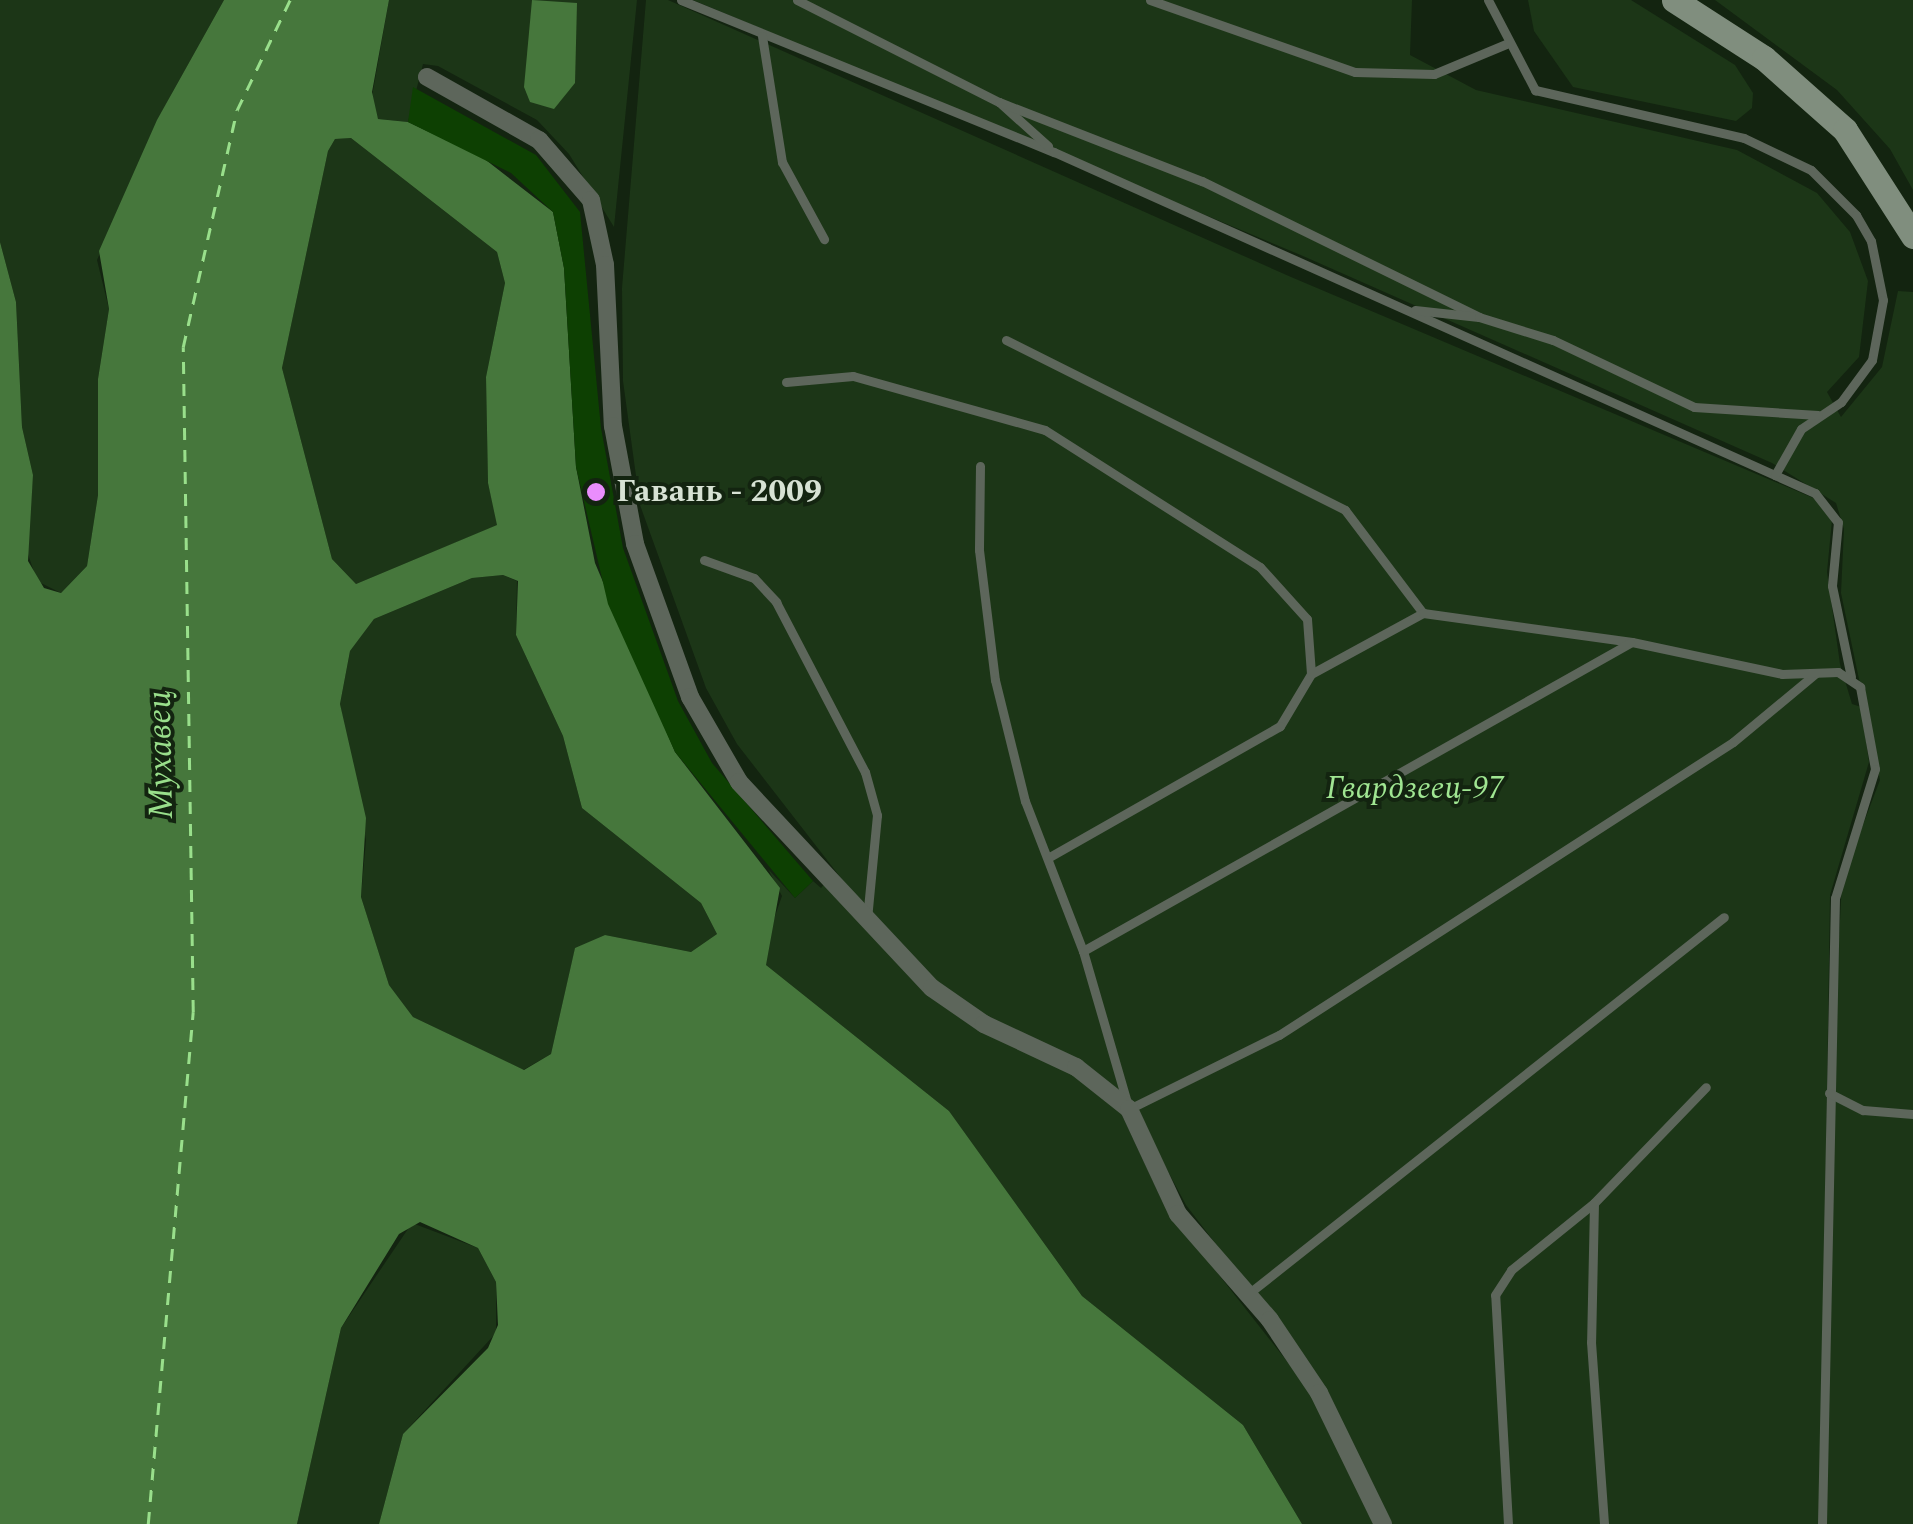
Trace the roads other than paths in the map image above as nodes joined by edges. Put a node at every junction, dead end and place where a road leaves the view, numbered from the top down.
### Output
1 (680, 0) edge
2 (797, 0) edge
3 (1150, 0) edge
4 (1488, 0) edge
5 (1674, 0) edge
6 (762, 36) junction
7 (1506, 44) junction
8 (428, 77) dead end
9 (999, 102) junction
10 (1054, 152) junction
11 (1913, 236) edge
12 (824, 239) dead end
13 (1403, 308) junction
14 (1479, 318) junction
15 (1006, 340) dead end
16 (786, 382) dead end
17 (1818, 415) junction
18 (980, 466) dead end
19 (1775, 475) junction
20 (704, 560) dead end
21 (1423, 613) junction
22 (1632, 642) junction
23 (1311, 674) junction
24 (1814, 674) junction
25 (1851, 677) junction
26 (1048, 858) junction
27 (1724, 917) dead end
28 (867, 921) junction
29 (1084, 950) junction
30 (1706, 1087) dead end
31 (1829, 1093) junction
32 (1129, 1108) junction
33 (1913, 1114) edge
34 (1594, 1203) junction
35 (1248, 1294) junction
36 (1382, 1524) edge
37 (1508, 1524) edge
38 (1604, 1524) edge
39 (1822, 1524) edge

1 - 6 lane
2 - 9 lane
3 - 7 lane
4 - 7 lane
5 - 11 street
6 - 10 lane
6 - 12 lane
7 - 17 lane
8 - 28 street
9 - 10 lane
9 - 14 lane
10 - 13 lane
13 - 14 lane
13 - 19 lane
14 - 17 lane
15 - 21 lane
16 - 23 lane
17 - 19 lane
18 - 26 lane
19 - 25 lane
20 - 28 lane
21 - 22 lane
21 - 23 lane
22 - 24 lane
22 - 29 lane
23 - 26 lane
24 - 25 lane
24 - 32 lane
25 - 31 lane
26 - 29 lane
27 - 35 lane
28 - 32 street
29 - 32 lane
30 - 34 lane
31 - 33 lane
31 - 39 lane
32 - 35 street
34 - 37 lane
34 - 38 lane
35 - 36 street

